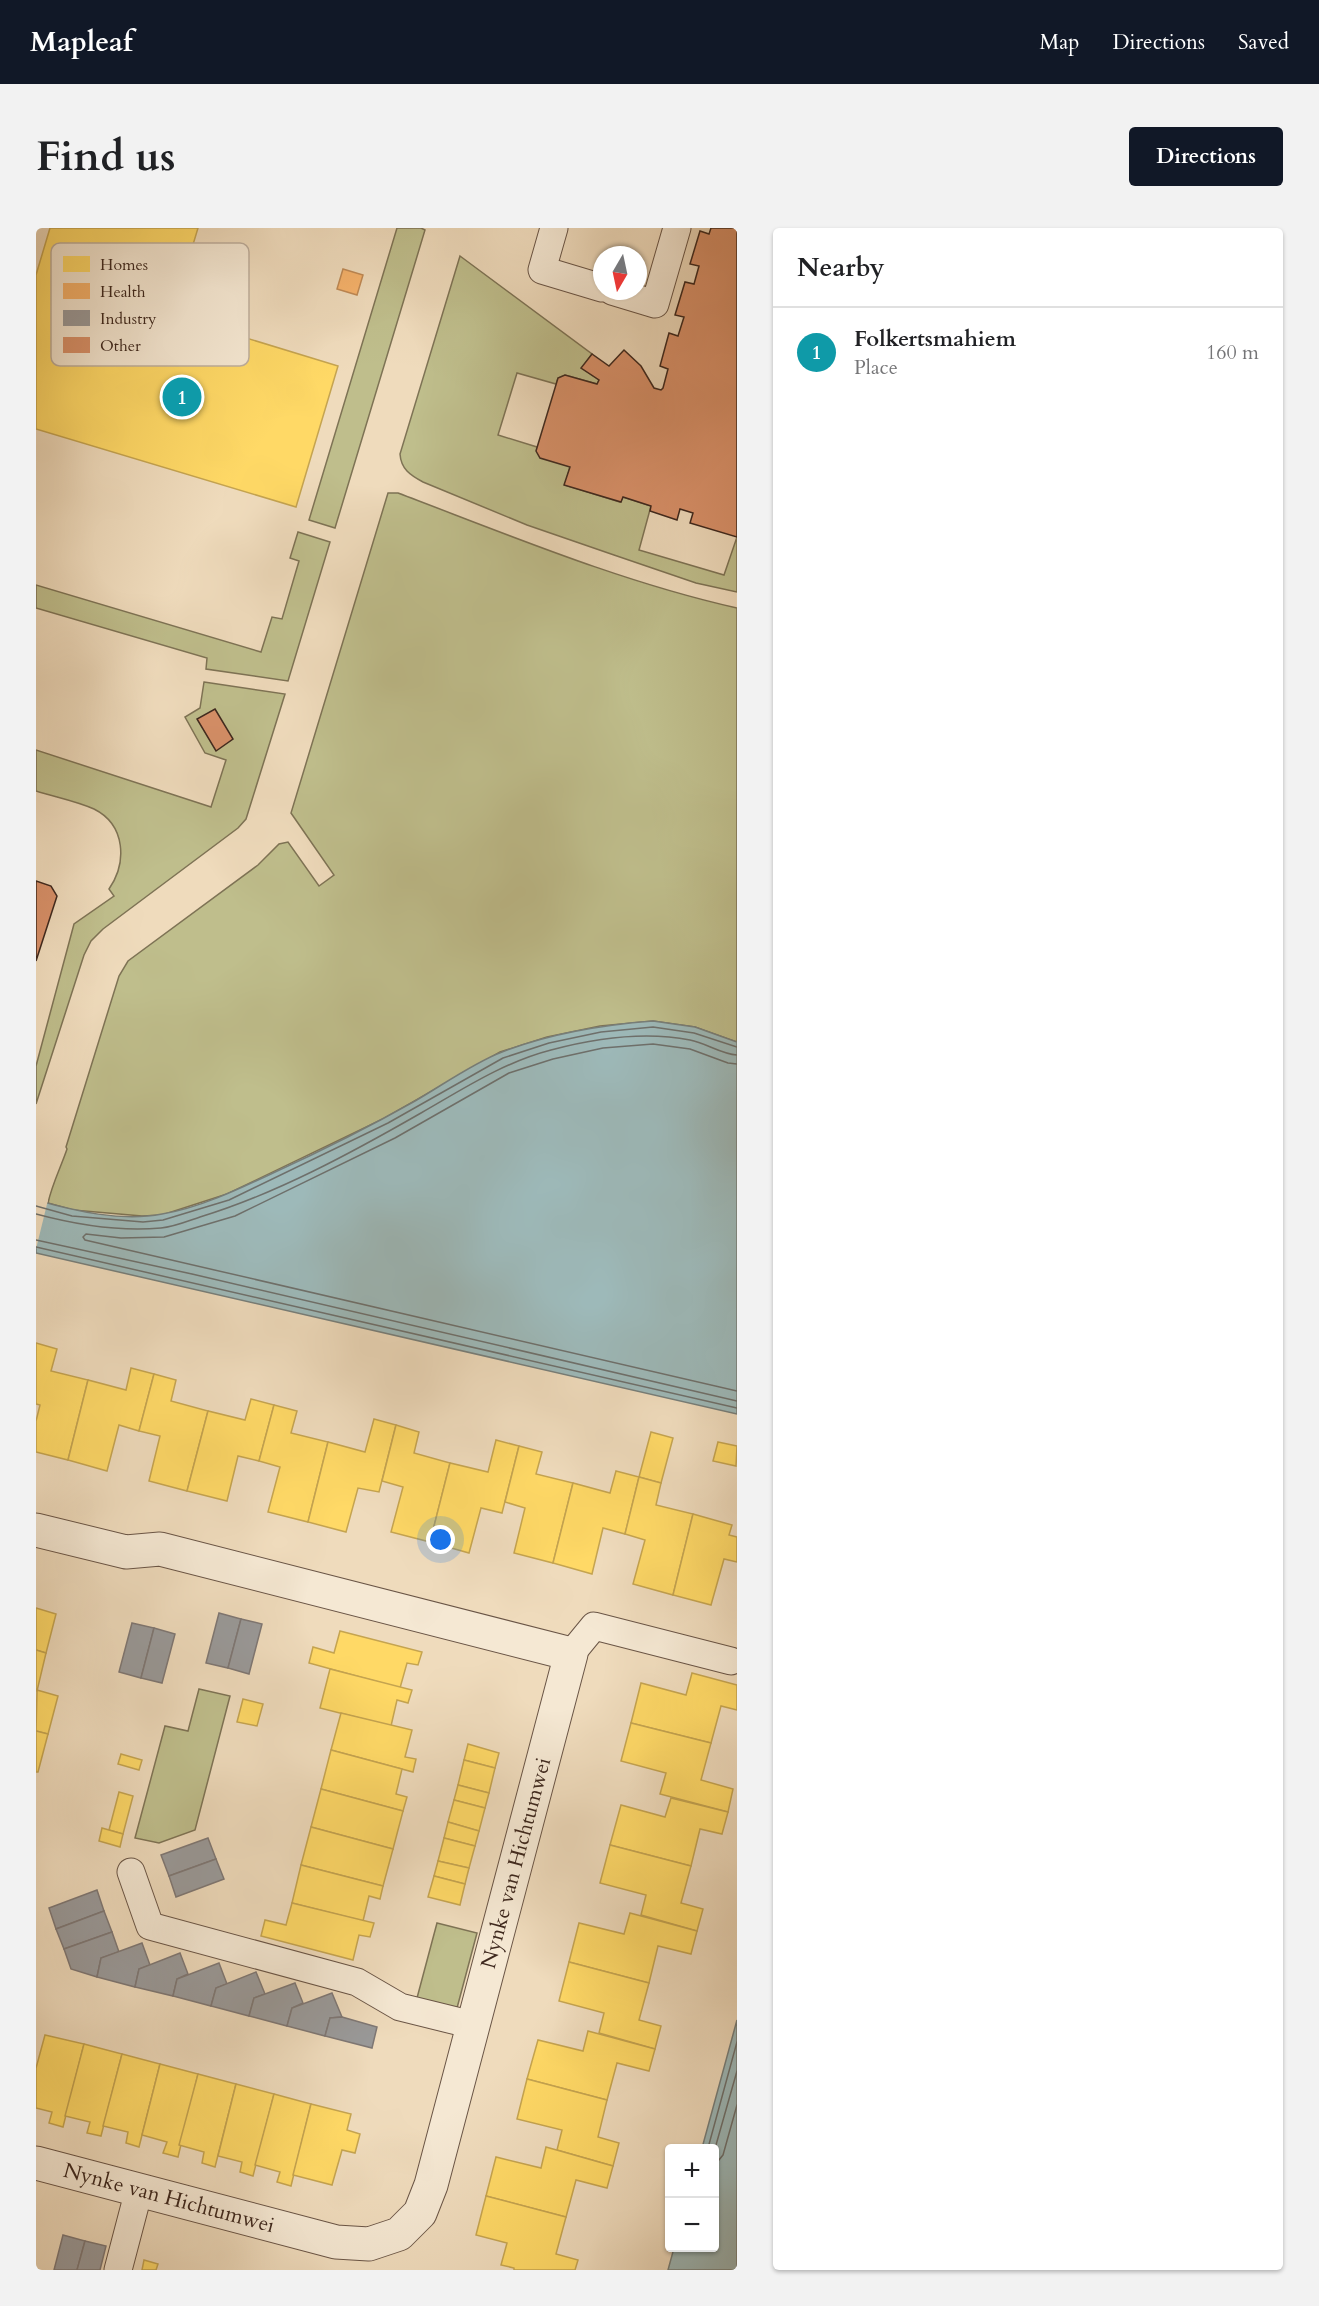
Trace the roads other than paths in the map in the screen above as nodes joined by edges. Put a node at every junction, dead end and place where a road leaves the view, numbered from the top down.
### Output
1 (555, 228) edge
2 (677, 228) edge
3 (593, 285) edge
4 (642, 300) edge
5 (36, 1530) edge
6 (571, 1654) junction
7 (730, 1661) dead end
8 (131, 1872) dead end
9 (473, 2025) junction
10 (36, 2163) edge
11 (139, 2190) junction
12 (118, 2270) edge

1 - 3 lane
2 - 4 lane
5 - 6 street
6 - 7 lane
6 - 9 street, Nynke van Hichtumwei
8 - 9 lane
9 - 11 street, Nynke van Hichtumwei
10 - 11 street, Nynke van Hichtumwei
11 - 12 lane

